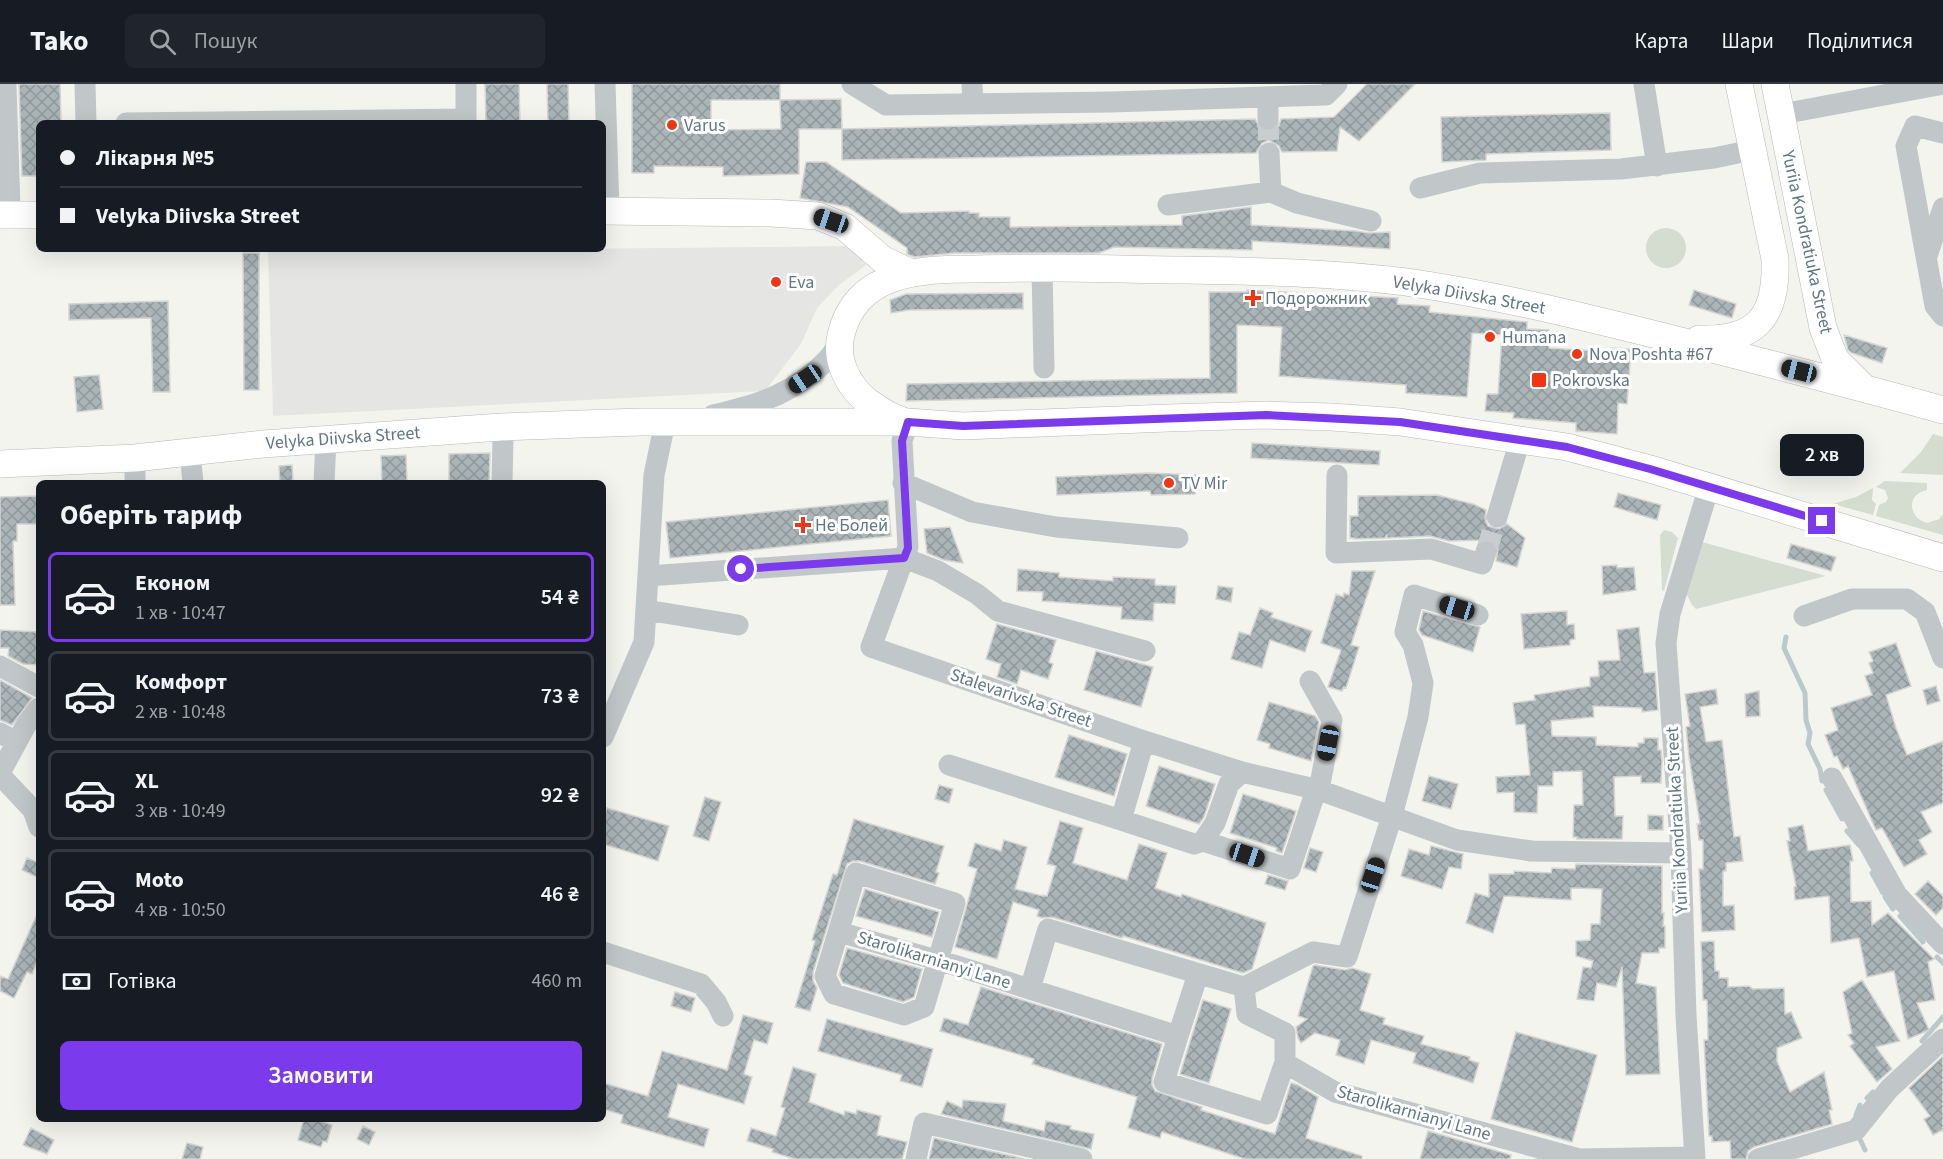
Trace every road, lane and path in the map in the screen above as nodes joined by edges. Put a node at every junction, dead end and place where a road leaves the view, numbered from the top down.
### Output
1 (6, 84) edge
2 (86, 84) edge
3 (466, 84) edge
4 (605, 84) edge
5 (852, 84) edge
6 (1337, 84) edge
7 (1644, 84) edge
8 (1739, 84) edge
9 (1775, 84) edge
10 (1943, 84) edge
11 (1884, 89) edge
12 (1221, 91) edge
13 (972, 94) edge
14 (1268, 97) junction
15 (1782, 114) junction
16 (1268, 119) tunnel mouth
17 (86, 120) edge
18 (401, 120) edge
19 (605, 120) edge
20 (1943, 133) edge
21 (1752, 150) junction
22 (1269, 153) tunnel mouth
23 (1657, 166) junction
24 (1420, 188) dead end
25 (1270, 192) junction
26 (1168, 206) dead end
27 (1943, 208) edge
28 (606, 211) edge
29 (0, 214) edge
30 (36, 215) edge
31 (1371, 221) dead end
32 (1804, 234) junction
33 (1771, 241) junction
34 (1926, 257) junction
35 (1042, 268) junction
36 (911, 273) junction
37 (1943, 316) edge
38 (1670, 338) junction
39 (840, 340) junction
40 (1044, 368) dead end
41 (1864, 388) junction
42 (1943, 410) edge
43 (676, 422) junction
44 (908, 422) junction
45 (501, 427) junction
46 (326, 440) junction
47 (1520, 440) junction
48 (189, 452) junction
49 (0, 464) edge
50 (135, 471) edge
51 (1337, 475) dead end
52 (192, 480) edge
53 (324, 480) edge
54 (502, 480) edge
55 (903, 483) junction
56 (1709, 487) junction
57 (1497, 517) tunnel mouth
58 (1178, 538) dead end
59 (1486, 552) dead end
60 (904, 558) junction
61 (1943, 558) edge
62 (648, 576) junction
63 (646, 610) junction
64 (1478, 615) dead end
65 (1804, 616) dead end
66 (738, 625) dead end
67 (1144, 651) dead end
68 (1943, 658) edge
69 (0, 666) edge
70 (1310, 681) dead end
71 (36, 685) edge
72 (36, 711) edge
73 (606, 730) edge
74 (8, 738) edge
75 (1144, 741) junction
76 (949, 765) dead end
77 (1242, 772) junction
78 (0, 774) edge
79 (1829, 783) dead end
80 (1319, 790) junction
81 (1392, 816) junction
82 (36, 818) edge
83 (1121, 820) junction
84 (1203, 841) junction
85 (1681, 853) junction
86 (839, 932) junction
87 (1943, 944) edge
88 (606, 953) edge
89 (938, 961) junction
90 (1198, 974) junction
91 (1244, 987) junction
92 (1030, 989) junction
93 (723, 1016) dead end
94 (1178, 1036) junction
95 (1943, 1039) edge
96 (1285, 1062) junction
97 (1082, 1158) edge
98 (1694, 1158) edge
99 (916, 1159) edge
100 (1758, 1159) edge

1 - 29 street
2 - 17 street
3 - 18 street
4 - 19 street
5 - 13 street
6 - 14 street
7 - 23 street
8 - 21 main road, Yuriia Kondratiuka Street
9 - 15 main road, Yuriia Kondratiuka Street
10 - 11 street
11 - 15 street
12 - 13 street
12 - 14 street
14 - 16 street
15 - 32 main road, Yuriia Kondratiuka Street
20 - 34 street
21 - 23 street
21 - 33 main road, Yuriia Kondratiuka Street
22 - 25 street
23 - 24 street
25 - 26 street
25 - 31 street
27 - 34 street
28 - 36 main road
29 - 30 main road
32 - 33 main road
32 - 41 main road, Yuriia Kondratiuka Street
33 - 38 main road, Yuriia Kondratiuka Street
34 - 37 street
35 - 36 main road, Velyka Diivska Street
35 - 38 main road, Velyka Diivska Street
35 - 40 street
36 - 39 main road, Velyka Diivska Street
38 - 41 main road, Velyka Diivska Street
39 - 43 street, Velyka Diivska Street
39 - 44 main road, Velyka Diivska Street
41 - 42 main road, Velyka Diivska Street
43 - 44 main road, Velyka Diivska Street
43 - 45 main road, Velyka Diivska Street
43 - 62 street
44 - 47 main road, Velyka Diivska Street
44 - 55 street, Stalevarivska Street
45 - 46 main road, Velyka Diivska Street
45 - 54 street
46 - 48 main road, Velyka Diivska Street
46 - 53 street
47 - 56 main road, Velyka Diivska Street
47 - 57 street
48 - 50 main road, Velyka Diivska Street
48 - 52 street
49 - 50 main road, Velyka Diivska Street
51 - 59 street
55 - 58 street
55 - 60 street, Stalevarivska Street
56 - 61 main road, Velyka Diivska Street
56 - 85 street, Yuriia Kondratiuka Street
60 - 62 street
60 - 67 street
60 - 75 street, Stalevarivska Street
62 - 63 street
63 - 66 street
63 - 73 street
64 - 81 street
65 - 68 street
69 - 71 street
70 - 80 street
72 - 74 street
74 - 78 street
75 - 77 street, Stalevarivska Street
75 - 83 street
76 - 83 street
77 - 80 street, Stalevarivska Street
77 - 84 street
78 - 82 street
79 - 87 street
80 - 81 street, Stalevarivska Street
80 - 84 street
81 - 85 street, Stalevarivska Street
81 - 91 street
83 - 84 street
85 - 98 street, Yuriia Kondratiuka Street
86 - 89 street, Starolikarnianyi Lane
86 - 89 street
86 - 89 street
88 - 93 street
89 - 92 street, Starolikarnianyi Lane
90 - 91 street, Starolikarnianyi Lane
90 - 92 street, Starolikarnianyi Lane
90 - 94 street
91 - 96 street
92 - 94 street, Starolikarnianyi Lane
94 - 96 street
95 - 100 street
96 - 98 street, Starolikarnianyi Lane
97 - 99 street

